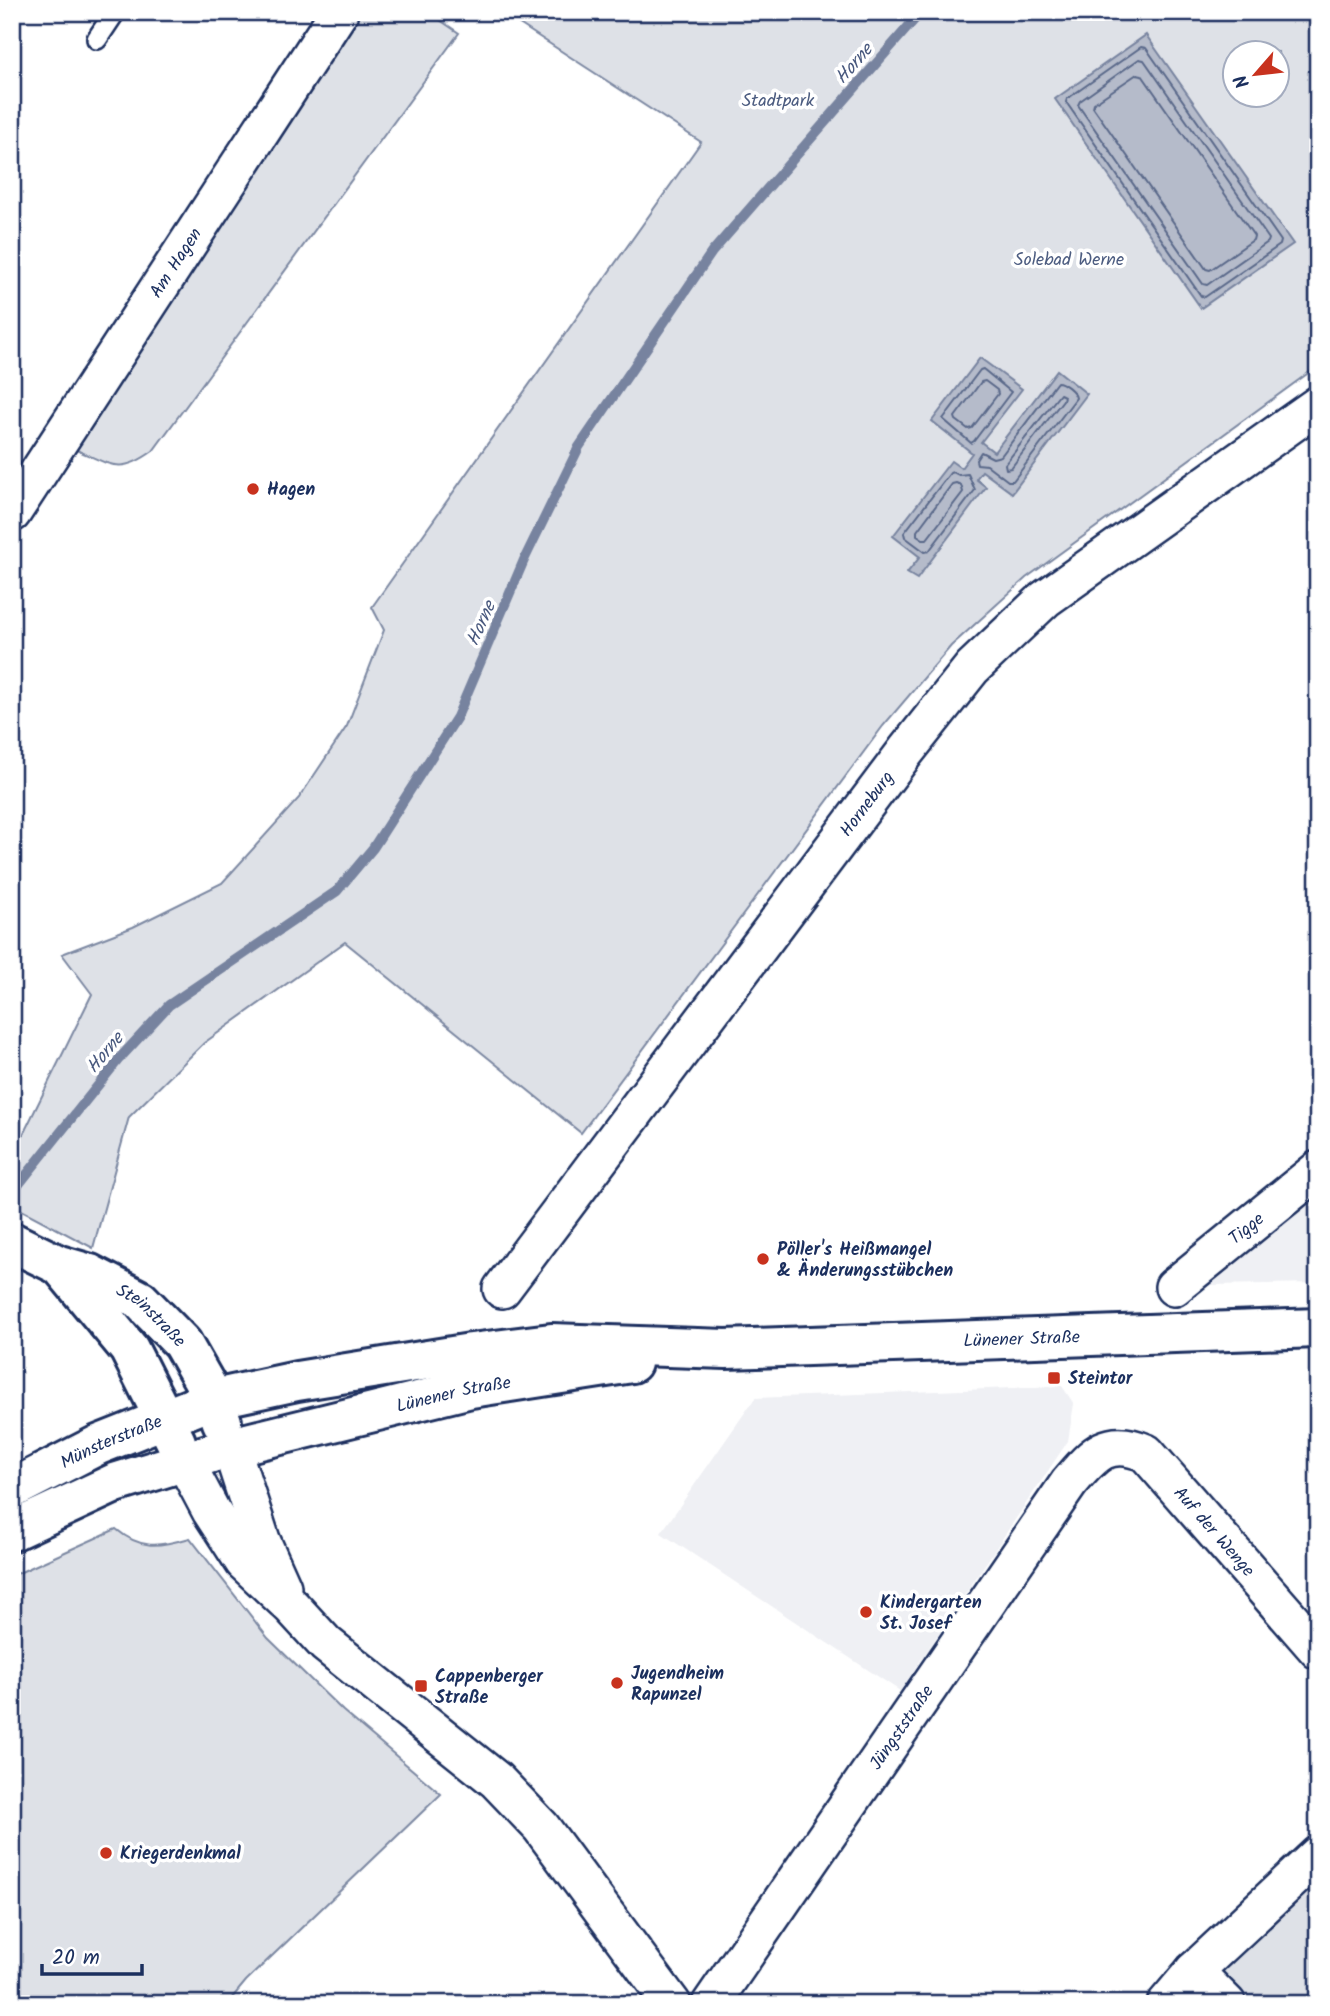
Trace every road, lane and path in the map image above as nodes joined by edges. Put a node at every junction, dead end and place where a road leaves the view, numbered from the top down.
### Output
1 (115, 12) edge
2 (339, 12) edge
3 (97, 38) dead end
4 (1318, 405) edge
5 (12, 513) edge
6 (1318, 1170) edge
7 (16, 1244) edge
8 (59, 1265) junction
9 (1174, 1287) dead end
10 (502, 1289) dead end
11 (1318, 1328) edge
12 (726, 1349) junction
13 (214, 1399) junction
14 (166, 1418) junction
15 (231, 1447) junction
16 (1097, 1454) joint
17 (184, 1460) junction
18 (12, 1489) edge
19 (12, 1531) edge
20 (292, 1607) junction
21 (1318, 1650) edge
22 (1318, 1855) edge
23 (1194, 1971) junction
24 (672, 2004) edge
25 (711, 2004) edge
26 (1166, 2004) edge
27 (1227, 2004) edge

1 - 3 lane
2 - 5 street, Am Hagen
4 - 10 street, Horneburg
6 - 9 street, Tigge
7 - 8 main road, Steinstraße
8 - 13 main road, Steinstraße
8 - 14 main road, Steinstraße
11 - 12 main road, Lünener Straße
12 - 13 main road, Lünener Straße
12 - 15 main road, Lünener Straße
13 - 14 main road, Münsterstraße
13 - 15 main road, Steinstraße
14 - 17 main road, Steinstraße
14 - 18 main road, Münsterstraße
15 - 17 main road, Lünener Straße
15 - 20 street
16 - 21 street, Auf der Wenge
16 - 25 street, Jüngststraße
17 - 19 main road
17 - 20 street
20 - 24 street
22 - 23 street
23 - 26 street
23 - 27 street

